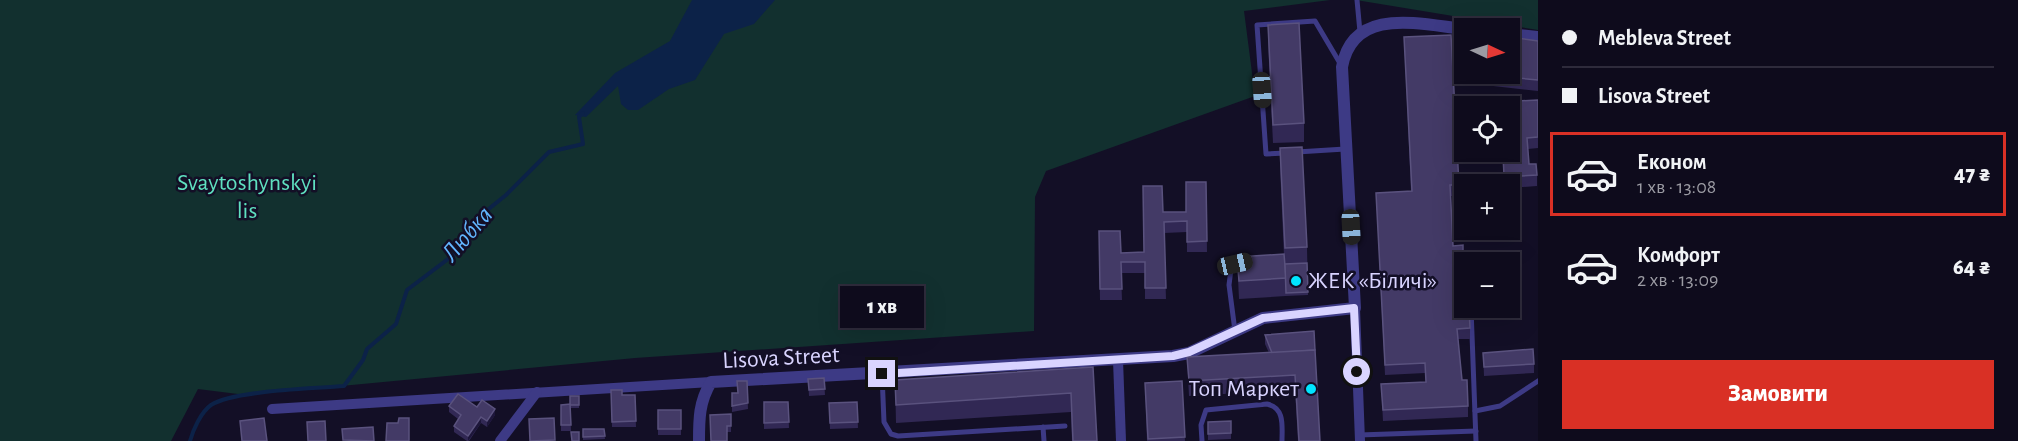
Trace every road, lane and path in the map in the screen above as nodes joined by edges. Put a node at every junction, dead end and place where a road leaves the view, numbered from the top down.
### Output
1 (1357, 0) edge
2 (1454, 28) edge
3 (1360, 32) junction
4 (1520, 35) edge
5 (1538, 37) edge
6 (1342, 67) junction
7 (1346, 149) junction
8 (1253, 260) edge
9 (1354, 308) junction
10 (1471, 318) edge
11 (1235, 331) junction
12 (1118, 360) junction
13 (882, 374) junction
14 (1538, 381) edge
15 (711, 382) junction
16 (537, 392) junction
17 (272, 409) dead end
18 (1475, 411) junction
19 (1065, 426) dead end
20 (1043, 427) junction
21 (1476, 431) junction
22 (1415, 433) junction
23 (1359, 438) edge
24 (500, 441) edge
25 (699, 441) edge
26 (1044, 441) edge
27 (1121, 441) edge
28 (1202, 441) edge
29 (1282, 441) edge
30 (1416, 441) edge
31 (1476, 441) edge

1 - 3 lane
2 - 3 street
3 - 6 street
4 - 5 street
6 - 7 street
6 - 7 lane
7 - 9 street
8 - 11 lane
9 - 11 street, Lisova Street
9 - 23 street
10 - 18 lane
11 - 12 street, Lisova Street
12 - 13 street, Lisova Street
12 - 27 street
13 - 15 street, Lisova Street
13 - 20 lane
14 - 18 lane
15 - 16 street, Lisova Street
15 - 25 street
16 - 17 street, Lisova Street
16 - 24 street
18 - 21 lane
19 - 20 lane
20 - 26 lane
21 - 22 lane
21 - 31 lane
22 - 23 lane
22 - 30 lane
28 - 29 lane

